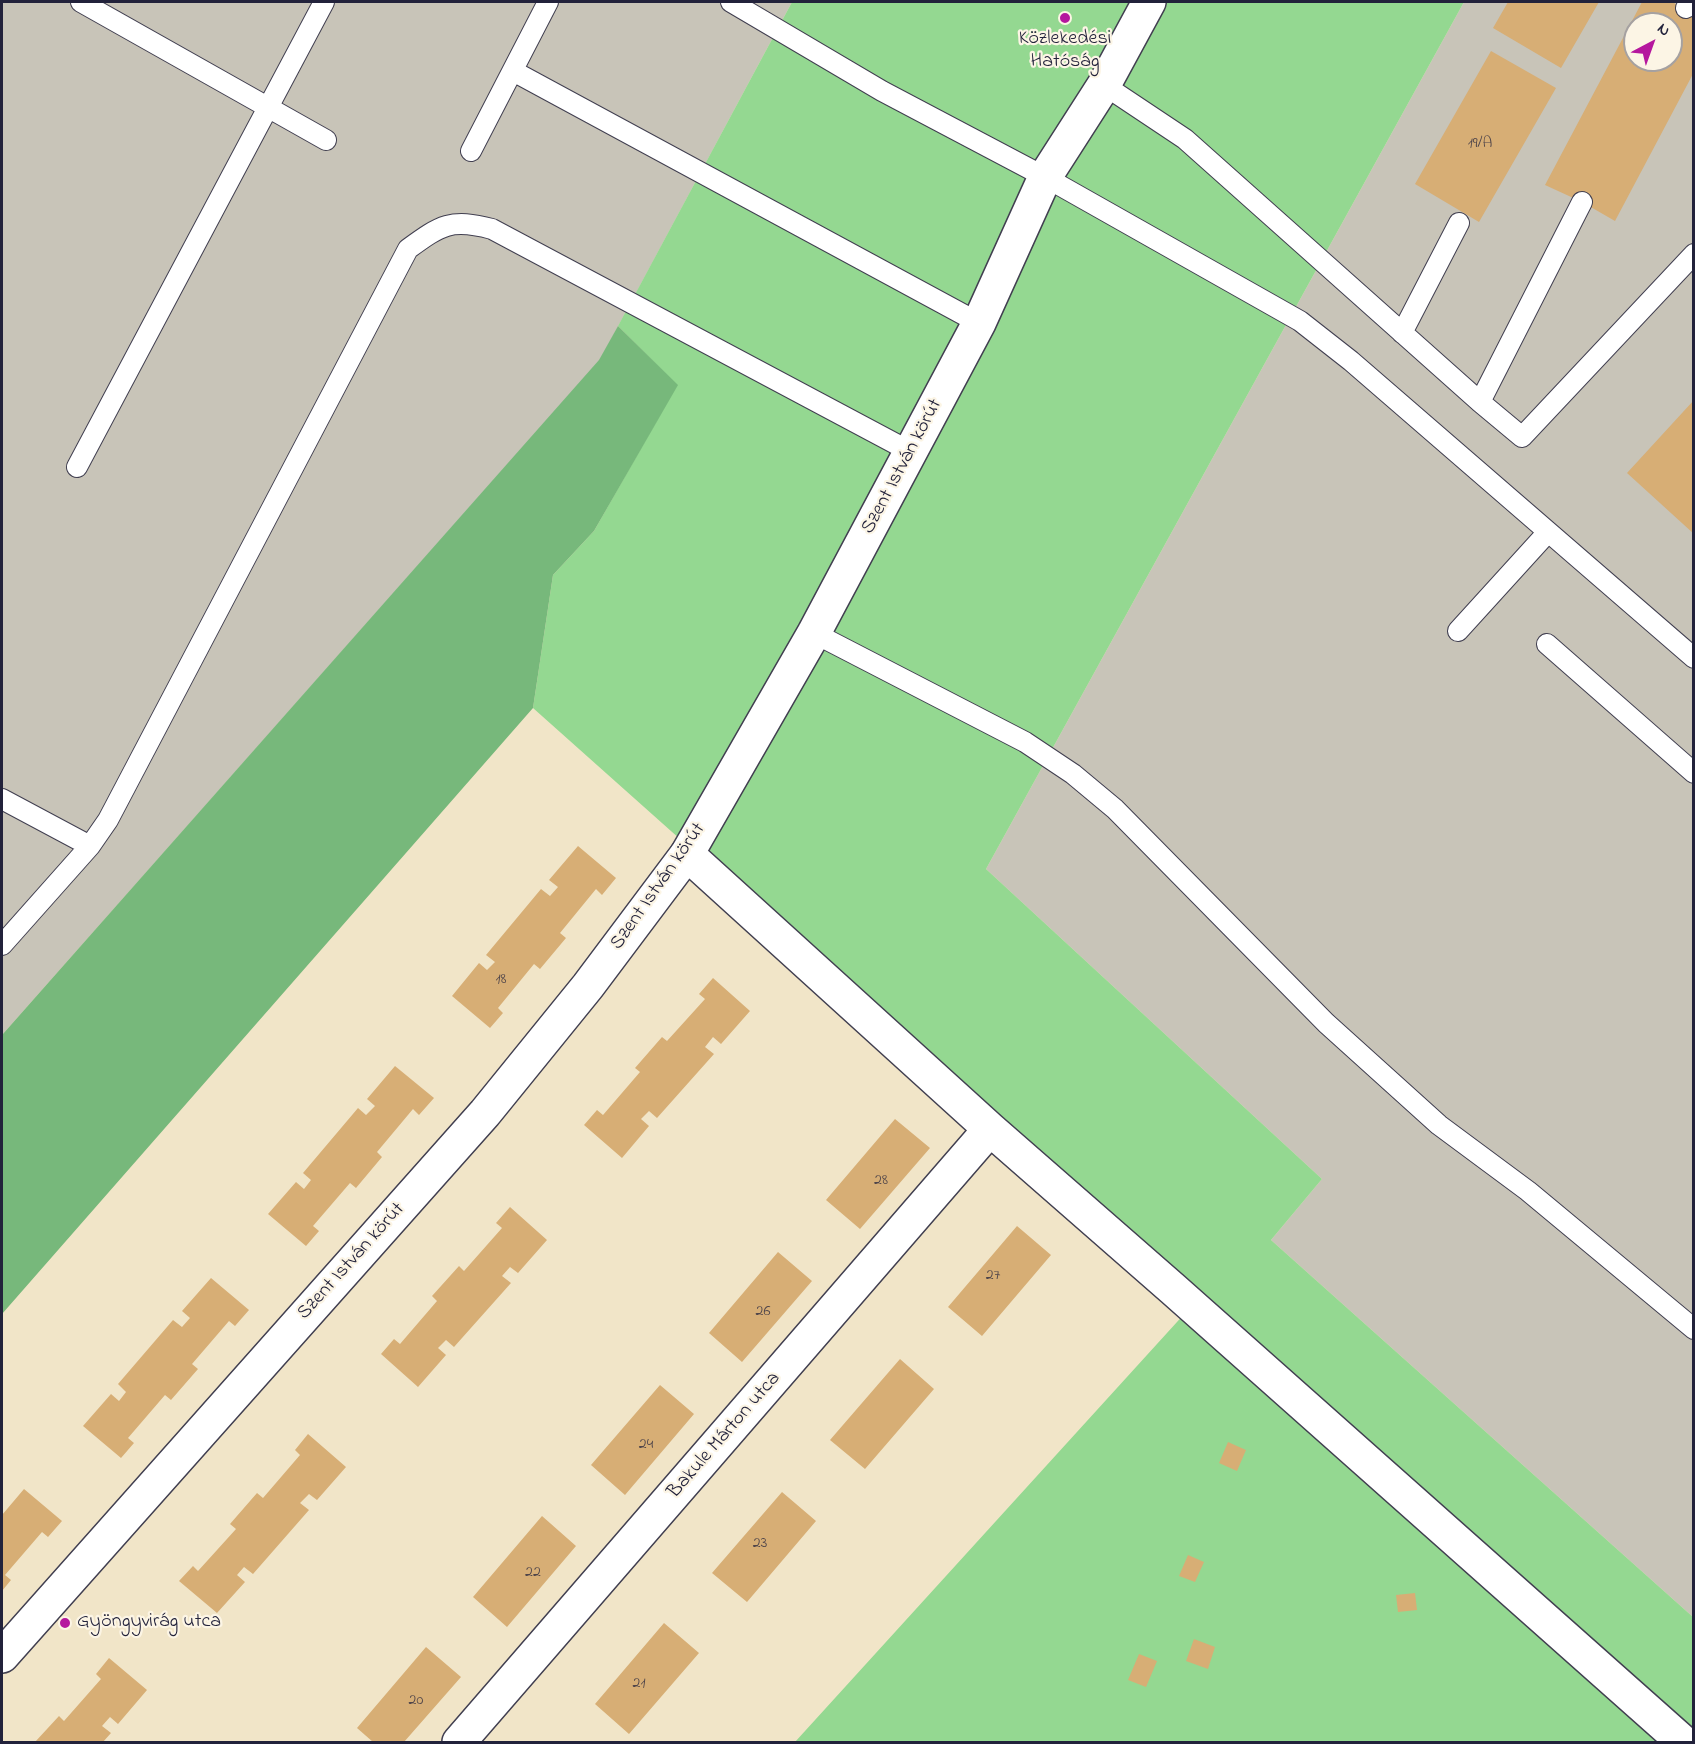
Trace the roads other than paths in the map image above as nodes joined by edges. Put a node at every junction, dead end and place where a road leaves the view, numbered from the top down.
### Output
1 (81, 2) edge
2 (324, 2) edge
3 (548, 2) edge
4 (731, 2) edge
5 (1149, 2) edge
6 (513, 71) junction
7 (1104, 85) junction
8 (268, 107) junction
9 (326, 140) dead end
10 (471, 151) dead end
11 (1045, 177) junction
12 (1582, 202) dead end
13 (1459, 223) dead end
14 (1694, 254) edge
15 (979, 323) junction
16 (1402, 333) junction
17 (1480, 402) junction
18 (911, 452) junction
19 (77, 467) dead end
20 (1548, 532) junction
21 (1458, 631) dead end
22 (814, 633) junction
23 (1547, 644) dead end
24 (1694, 658) edge
25 (1692, 769) edge
26 (2, 799) edge
27 (90, 846) junction
28 (687, 854) junction
29 (2, 945) edge
30 (990, 1129) junction
31 (1694, 1329) edge
32 (2, 1656) edge
33 (459, 1743) edge
34 (1683, 1743) edge

1 - 8 lane
2 - 8 lane
3 - 6 lane
4 - 11 lane
5 - 7 street, Szent István körút
6 - 10 lane
6 - 15 lane
7 - 11 street, Szent István körút
7 - 16 lane
8 - 9 lane
8 - 19 lane
11 - 15 street, Szent István körút
11 - 20 lane
12 - 17 lane
13 - 16 lane
14 - 17 lane
15 - 18 street, Szent István körút
16 - 17 lane
18 - 22 street, Szent István körút
18 - 27 lane
20 - 21 lane
20 - 24 lane
22 - 28 street, Szent István körút
22 - 31 lane
23 - 25 lane
26 - 27 lane
27 - 29 lane
28 - 30 street
28 - 32 street, Szent István körút
30 - 33 street, Bakule Márton utca
30 - 34 street

